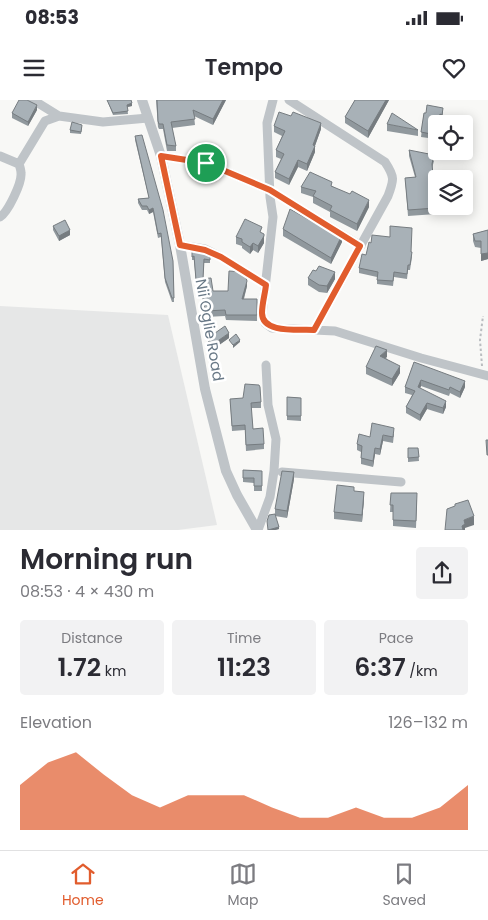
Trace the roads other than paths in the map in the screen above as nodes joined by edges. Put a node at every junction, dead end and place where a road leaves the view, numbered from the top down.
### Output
1 (34, 100) edge
2 (142, 100) edge
3 (273, 100) edge
4 (289, 100) edge
5 (59, 116) junction
6 (148, 118) junction
7 (0, 156) edge
8 (161, 156) junction
9 (19, 164) junction
10 (270, 190) junction
11 (0, 217) edge
12 (180, 245) junction
13 (360, 246) junction
14 (266, 285) junction
15 (314, 330) junction
16 (266, 366) dead end
17 (485, 375) edge
18 (274, 472) junction
19 (401, 482) dead end
20 (258, 530) edge

1 - 5 street
2 - 6 street, Nii Oglie Road
3 - 10 street
4 - 13 street
5 - 6 street
5 - 9 street
6 - 8 street, Nii Oglie Road
7 - 9 street
8 - 10 street
8 - 12 street, Nii Oglie Road
9 - 11 street
10 - 13 street
10 - 14 street
12 - 14 street
12 - 20 street, Nii Oglie Road
13 - 15 street
14 - 15 street
15 - 17 street
16 - 18 street
18 - 19 street
18 - 20 street

